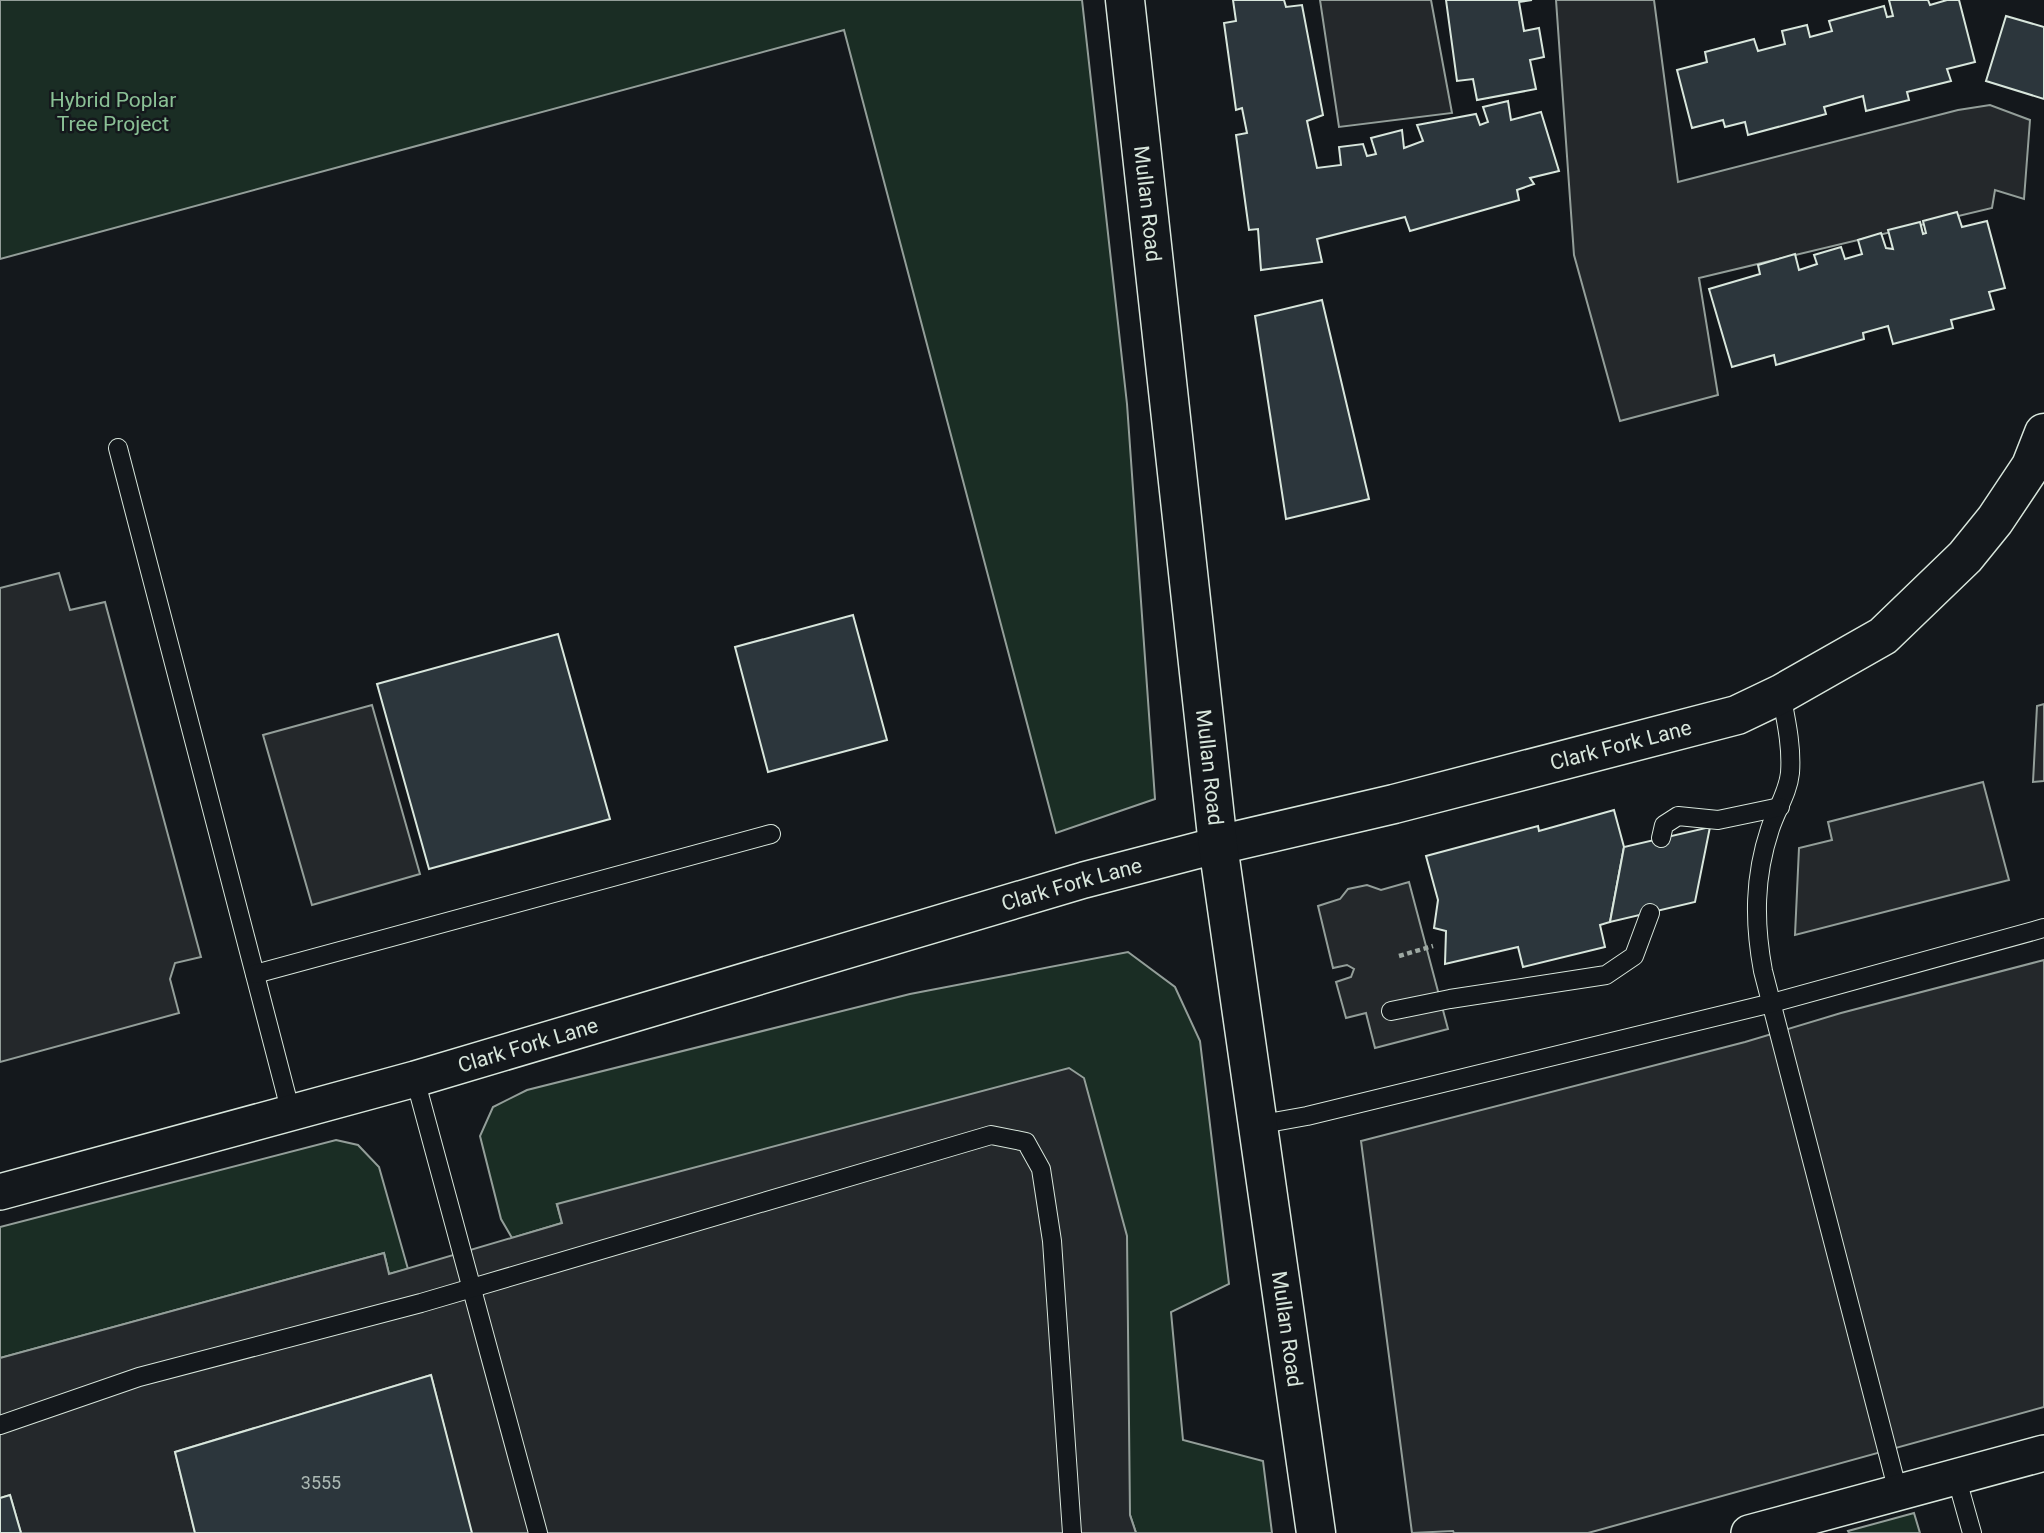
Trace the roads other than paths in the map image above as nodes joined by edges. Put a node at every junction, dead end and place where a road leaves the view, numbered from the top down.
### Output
1 (1125, 0) edge
2 (2044, 433) edge
3 (118, 448) dead end
4 (1781, 694) junction
5 (1780, 807) junction
6 (771, 834) dead end
7 (1661, 838) dead end
8 (1218, 845) junction
9 (1650, 913) dead end
10 (2044, 928) edge
11 (255, 974) junction
12 (1772, 1003) junction
13 (1391, 1010) dead end
14 (415, 1079) junction
15 (291, 1113) junction
16 (1257, 1125) junction
17 (0, 1192) edge
18 (471, 1289) junction
19 (0, 1425) edge
20 (2044, 1453) edge
21 (1956, 1476) junction
22 (1898, 1492) junction
23 (1815, 1524) edge
24 (538, 1533) edge
25 (1072, 1533) edge
26 (1315, 1533) edge
27 (1749, 1533) edge
28 (1972, 1533) edge

1 - 8 main road, Mullan Road
2 - 4 main road, Clark Fork Lane
3 - 11 lane
4 - 5 lane
4 - 8 main road, Clark Fork Lane
5 - 7 lane
5 - 12 lane
6 - 11 lane
8 - 14 street, Clark Fork Lane
8 - 16 main road, Mullan Road
9 - 13 lane
10 - 12 lane
11 - 15 lane
12 - 16 lane
12 - 22 lane
14 - 15 street, Clark Fork Lane
14 - 18 lane
15 - 17 street, Clark Fork Lane
16 - 26 main road, Mullan Road
18 - 19 lane
18 - 24 lane
18 - 25 lane
20 - 21 street
21 - 22 street
21 - 28 lane
22 - 23 street
23 - 27 street

